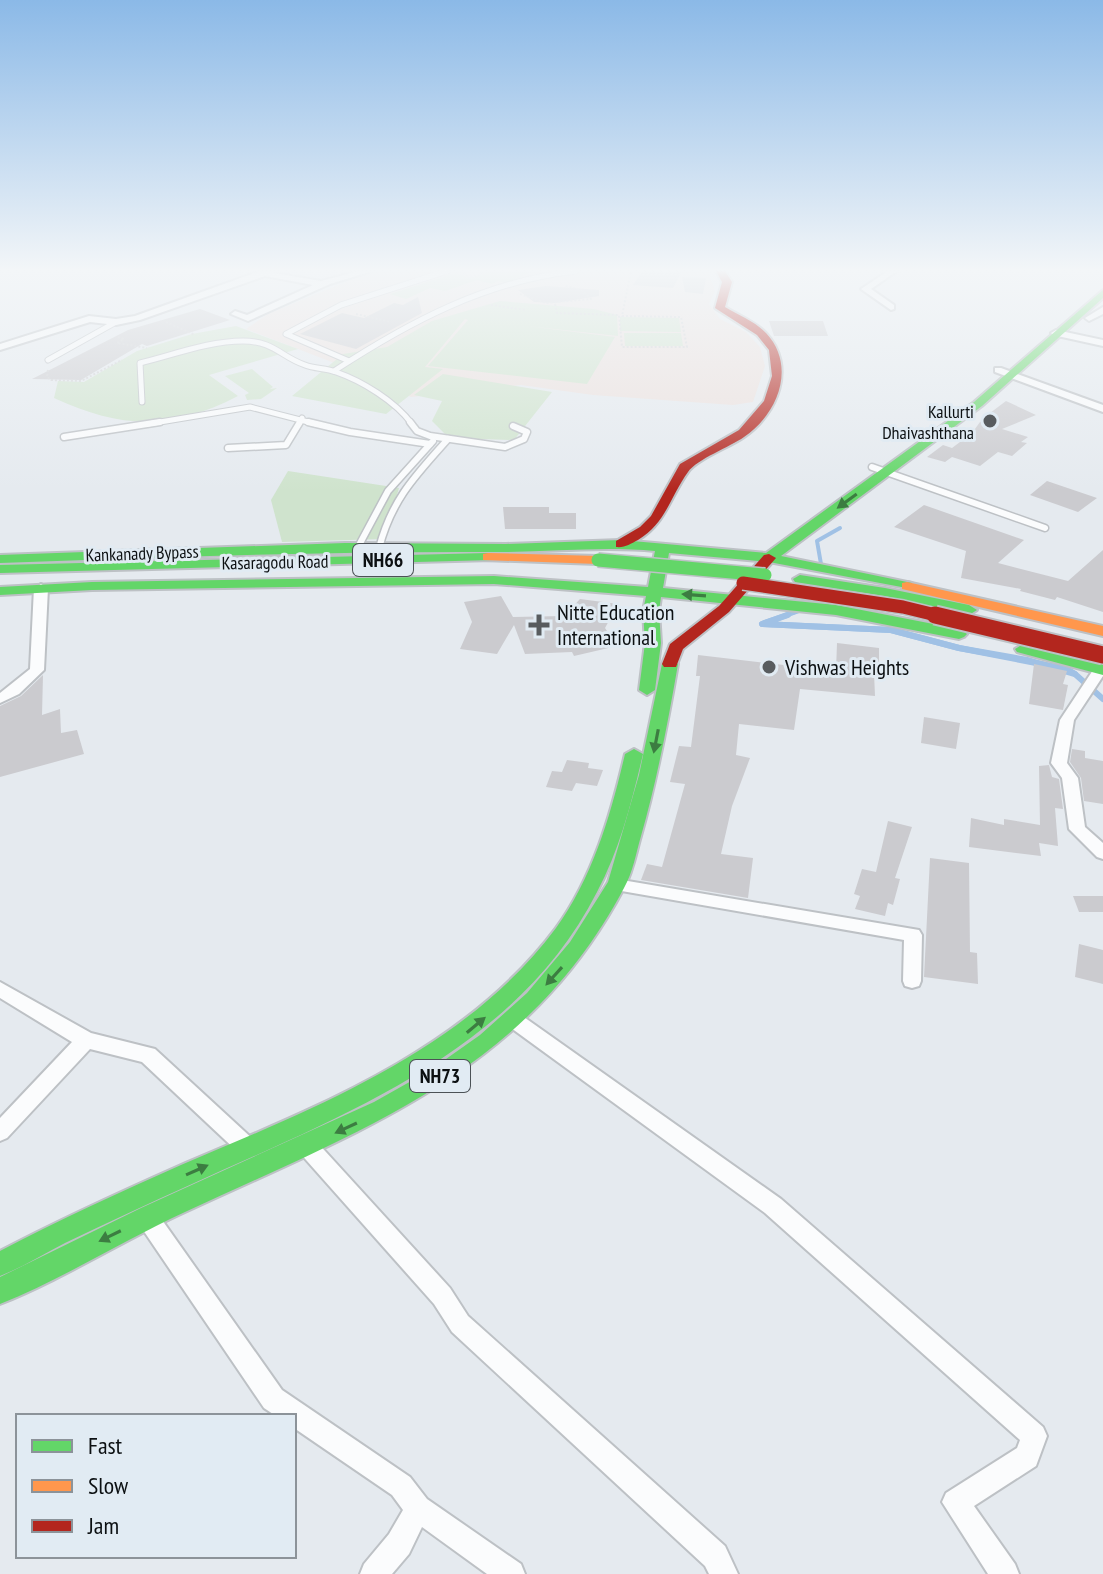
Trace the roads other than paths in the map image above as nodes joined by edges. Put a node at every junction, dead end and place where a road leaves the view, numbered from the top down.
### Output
1 (76, 344) edge
2 (214, 344) edge
3 (266, 344) edge
4 (310, 344) edge
5 (378, 344) edge
6 (770, 344) edge
7 (1041, 344) edge
8 (48, 360) dead end
9 (349, 361) junction
10 (334, 371) junction
11 (1005, 373) junction
12 (142, 402) dead end
13 (1103, 409) edge
14 (302, 418) junction
15 (513, 426) dead end
16 (64, 437) dead end
17 (437, 437) junction
18 (448, 439) junction
19 (430, 444) junction
20 (228, 448) dead end
21 (880, 470) junction
22 (665, 506) junction
23 (1045, 528) dead end
24 (621, 544) junction
25 (358, 547) junction
26 (379, 548) junction
27 (663, 548) junction
28 (769, 558) junction
29 (0, 559) edge
30 (593, 564) junction
31 (0, 569) edge
32 (0, 580) edge
33 (41, 588) junction
34 (0, 591) edge
35 (656, 592) junction
36 (735, 598) junction
37 (1103, 631) edge
38 (1103, 642) edge
39 (1102, 665) edge
40 (0, 699) edge
41 (1103, 853) edge
42 (616, 885) junction
43 (912, 981) dead end
44 (0, 989) edge
45 (514, 1020) junction
46 (86, 1040) junction
47 (0, 1132) edge
48 (307, 1146) junction
49 (248, 1148) junction
50 (147, 1217) junction
51 (0, 1264) edge
52 (0, 1291) edge
53 (295, 1414) edge
54 (296, 1415) edge
55 (418, 1508) junction
56 (374, 1574) edge
57 (511, 1574) edge
58 (724, 1574) edge
59 (1005, 1574) edge

1 - 8 lane
2 - 12 lane
3 - 10 lane
4 - 9 lane
5 - 9 lane
6 - 22 main road
7 - 11 main road
9 - 10 lane
10 - 17 lane
11 - 13 street
11 - 21 main road
14 - 16 lane
14 - 19 lane
14 - 20 lane
15 - 18 lane
17 - 18 lane
17 - 19 lane
18 - 26 lane
19 - 25 lane
21 - 23 lane
21 -> 28 main road
22 - 24 main road
22 - 27 main road
24 - 26 main road, Kankanady Bypass
24 - 27 main road, Kankanady Bypass
25 - 26 main road, Kankanady Bypass
25 - 29 main road, Kankanady Bypass
27 - 28 main road, Kankanady Bypass
27 - 35 main road, NH73
28 - 36 main road, NH73
28 - 37 main road, Kankanady Bypass
30 - 31 main road, Kasaragodu Road / NH66
30 - 32 main road, Kasaragodu Road / NH66
30 - 38 main road, NH66, bridge
30 - 39 main road, NH66, bridge
33 - 34 main road
33 - 35 main road
33 - 40 street
36 -> 35 main road
49 -> 35 main road, NH73
36 - 39 main road
36 -> 42 main road, NH73
39 - 41 street
42 - 43 street
42 -> 45 main road, NH73
44 - 46 street
45 -> 48 main road, NH73
45 - 59 street
46 - 47 street
46 - 49 street
48 - 50 main road, NH73
48 - 58 street
51 -> 49 main road, NH73
50 -> 52 main road, NH73
50 - 53 street
54 - 55 street
55 - 56 street
55 - 57 street

